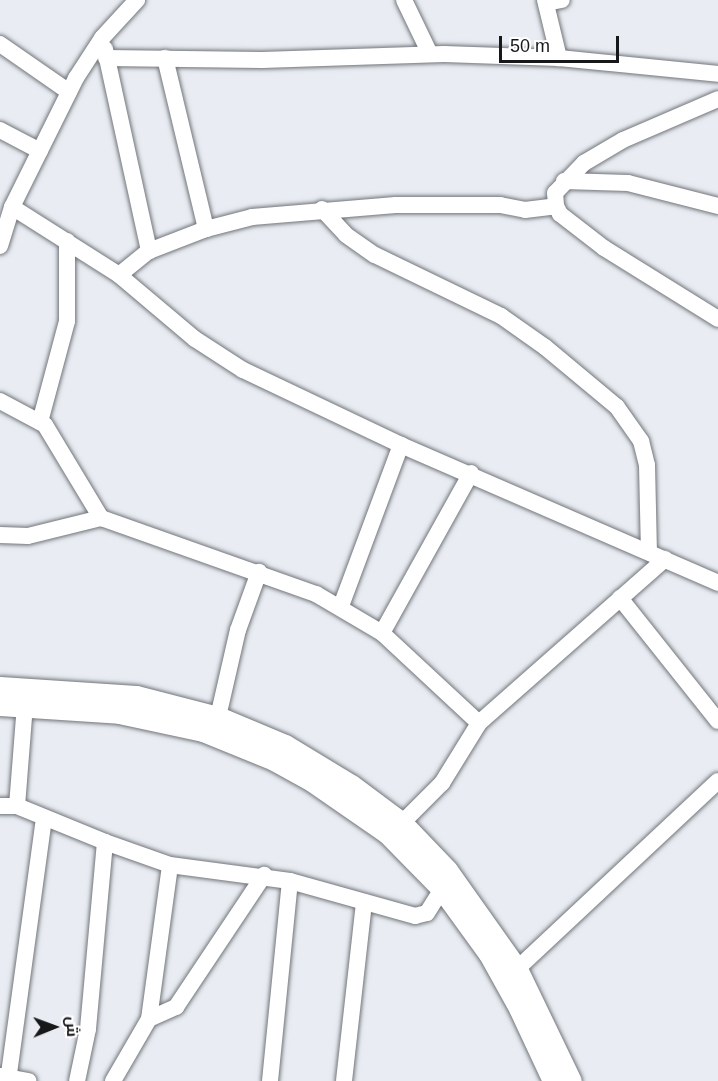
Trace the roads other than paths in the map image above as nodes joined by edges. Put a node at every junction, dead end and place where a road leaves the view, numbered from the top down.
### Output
1 (137, 0) edge
2 (404, 0) edge
3 (551, 1) edge
4 (102, 38) junction
5 (0, 44) edge
6 (430, 54) junction
7 (106, 58) junction
8 (165, 58) junction
9 (559, 58) junction
10 (718, 74) edge
11 (69, 92) junction
12 (718, 99) edge
13 (0, 130) edge
14 (40, 151) junction
15 (564, 181) junction
16 (556, 206) junction
17 (718, 206) edge
18 (12, 207) junction
19 (322, 209) junction
20 (206, 229) junction
21 (67, 241) junction
22 (1, 242) edge
23 (149, 250) junction
24 (119, 274) junction
25 (718, 319) edge
26 (0, 401) edge
27 (40, 422) junction
28 (401, 445) junction
29 (471, 473) junction
30 (101, 518) junction
31 (0, 535) edge
32 (649, 551) junction
33 (665, 559) junction
34 (259, 572) junction
35 (718, 583) edge
36 (621, 598) junction
37 (341, 606) junction
38 (382, 633) junction
39 (0, 687) edge
40 (0, 705) edge
41 (25, 705) junction
42 (218, 717) junction
43 (718, 721) edge
44 (479, 723) junction
45 (718, 781) edge
46 (8, 806) edge
47 (44, 819) junction
48 (402, 823) junction
49 (105, 842) junction
50 (170, 865) junction
51 (264, 875) junction
52 (290, 881) junction
53 (442, 889) junction
54 (364, 902) junction
55 (517, 969) junction
56 (149, 1019) junction
57 (6, 1078) edge
58 (29, 1081) edge
59 (77, 1081) edge
60 (113, 1081) edge
61 (270, 1081) edge
62 (344, 1081) edge
63 (553, 1081) edge
64 (571, 1081) edge

1 - 4 street
2 - 6 street
3 - 9 street
4 - 7 street
4 - 11 street
5 - 11 street
6 - 8 street
6 - 9 street
7 - 8 street
7 - 23 street
8 - 20 street
9 - 10 street
11 - 14 street
12 - 15 street
13 - 14 street
14 - 18 street
15 - 16 street
15 - 17 street
16 - 19 street
16 - 25 street
18 - 21 street
18 - 22 street
19 - 20 street
19 - 32 street
20 - 23 street
21 - 24 street
21 - 27 street
23 - 24 street
24 - 28 street
26 - 27 street
27 - 30 street
28 - 29 street
28 - 37 street
29 - 32 street
29 - 38 street
30 - 31 street
30 - 34 street
32 - 33 street
33 - 35 street
33 - 36 street
34 - 37 street
34 - 42 street
36 - 43 street
36 - 44 street
37 - 38 street
38 - 44 street
39 - 42 main road
40 - 41 main road
41 - 46 street
41 - 53 main road
42 - 48 main road
44 - 48 street
45 - 55 street
46 - 47 street
47 - 49 street
47 - 57 street
48 - 55 main road
49 - 50 street
49 - 59 street
50 - 51 street
50 - 56 street
51 - 52 street
51 - 56 street
52 - 54 street
52 - 61 street
53 - 54 street
53 - 63 main road
54 - 62 street
55 - 64 main road
56 - 60 street
57 - 58 street

